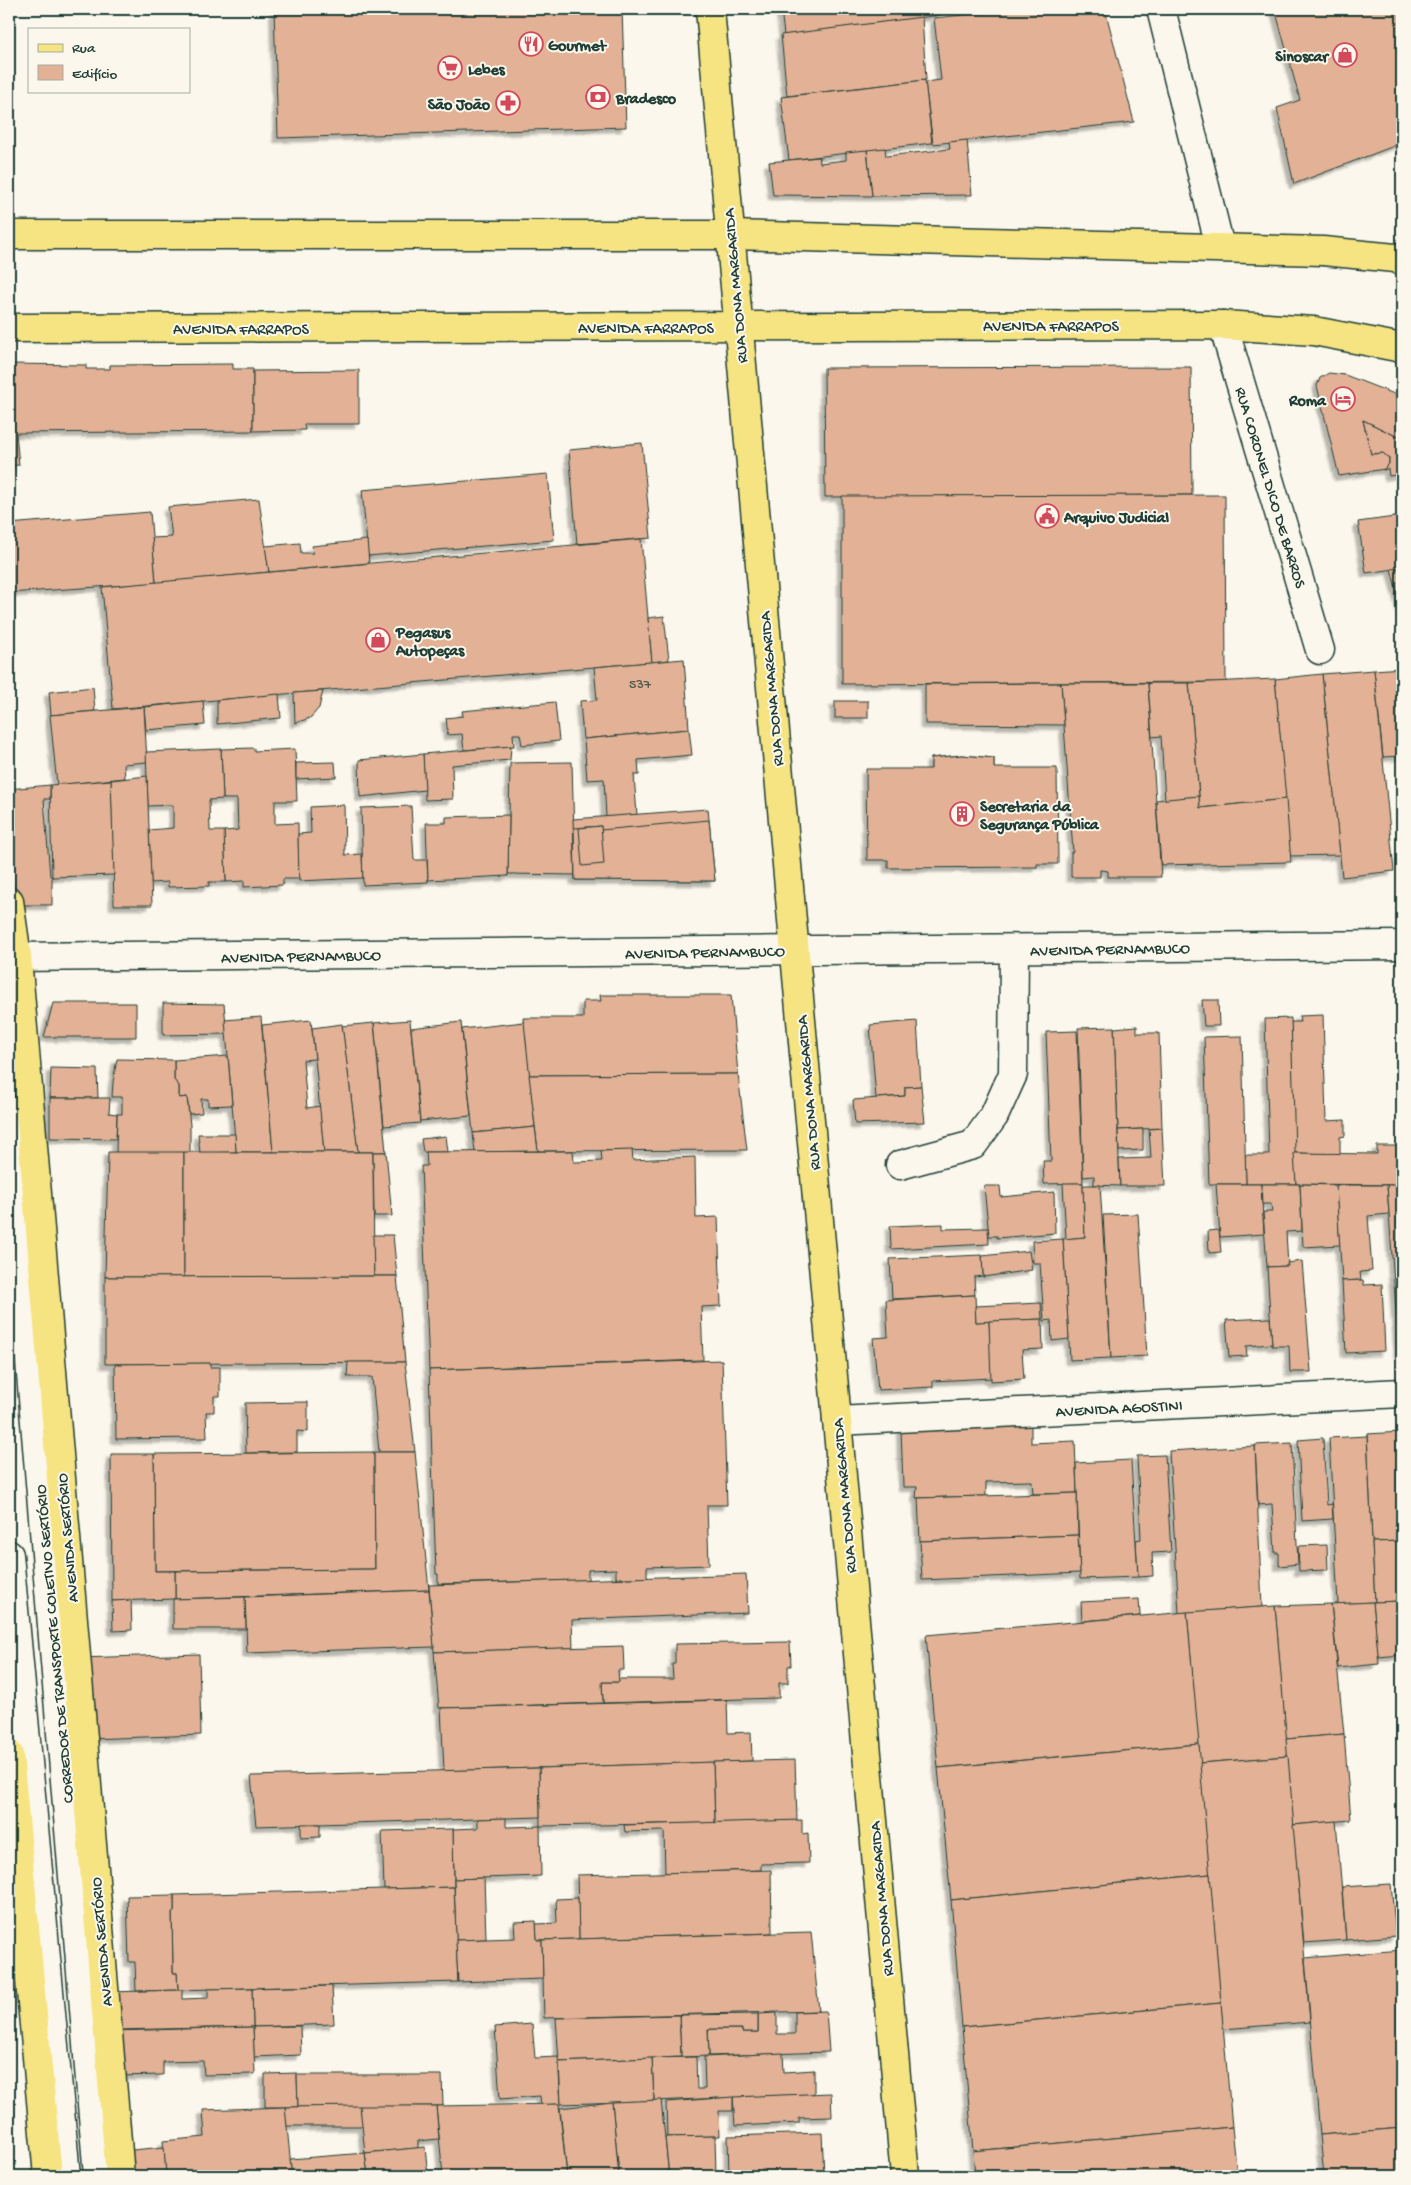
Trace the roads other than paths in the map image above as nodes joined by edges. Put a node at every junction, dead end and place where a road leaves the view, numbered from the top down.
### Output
1 (710, 9) edge
2 (1161, 9) edge
3 (9, 235) edge
4 (729, 235) junction
5 (1220, 247) junction
6 (1400, 259) edge
7 (1223, 325) junction
8 (737, 326) junction
9 (9, 328) edge
10 (1402, 348) edge
11 (1320, 650) dead end
12 (9, 901) edge
13 (1402, 945) edge
14 (1014, 949) junction
15 (793, 950) junction
16 (13, 957) edge
17 (9, 1018) edge
18 (9, 1111) edge
19 (900, 1165) dead end
20 (1402, 1393) edge
21 (837, 1421) junction
22 (9, 1555) edge
23 (9, 1754) edge
24 (48, 2176) edge
25 (66, 2176) edge
26 (98, 2176) edge
27 (120, 2176) edge
28 (905, 2176) edge

1 - 4 main road, RUA DONA MARGARIDA
2 - 5 street
3 - 4 main road
4 - 5 main road
4 - 8 main road, RUA DONA MARGARIDA
5 - 6 main road
7 - 8 main road, AVENIDA FARRAPOS
7 - 10 main road, AVENIDA FARRAPOS
7 - 11 street, RUA CORONEL DICO DE BARROS
8 - 9 main road, AVENIDA FARRAPOS
8 - 15 main road, RUA DONA MARGARIDA
12 - 16 main road, AVENIDA SERTÓRIO
13 - 14 street, AVENIDA PERNAMBUCO
14 - 15 street, AVENIDA PERNAMBUCO
14 - 19 street
15 - 16 street, AVENIDA PERNAMBUCO
15 - 21 main road, RUA DONA MARGARIDA
16 - 17 street
16 - 27 main road, AVENIDA SERTÓRIO
18 - 26 street, CORREDOR DE TRANSPORTE COLETIVO SERTÓRIO
20 - 21 street, AVENIDA AGOSTINI
21 - 28 main road, RUA DONA MARGARIDA
22 - 25 street
23 - 24 main road

